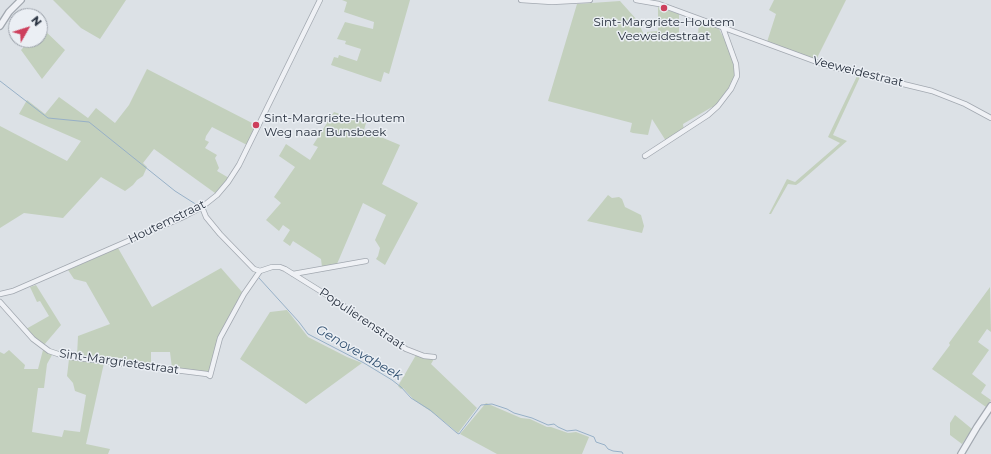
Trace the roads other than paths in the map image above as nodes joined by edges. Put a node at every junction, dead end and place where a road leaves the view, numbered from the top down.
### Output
1 (21, 0) edge
2 (320, 0) edge
3 (521, 0) edge
4 (590, 0) edge
5 (636, 0) edge
6 (0, 26) edge
7 (723, 28) junction
8 (991, 118) edge
9 (645, 156) dead end
10 (202, 207) junction
11 (366, 261) dead end
12 (260, 272) junction
13 (292, 274) junction
14 (0, 294) edge
15 (0, 302) edge
16 (434, 357) dead end
17 (991, 406) edge
18 (961, 454) edge

1 - 6 street
2 - 10 street, Houtemstraat
3 - 4 street
5 - 7 street, Veeweidestraat
7 - 8 street, Veeweidestraat
7 - 9 street
10 - 12 street
10 - 14 street, Houtemstraat
11 - 13 street, Populierenstraat
12 - 13 street, Populierenstraat
12 - 15 street, Sint-Margrietestraat
13 - 16 street, Populierenstraat
17 - 18 street

